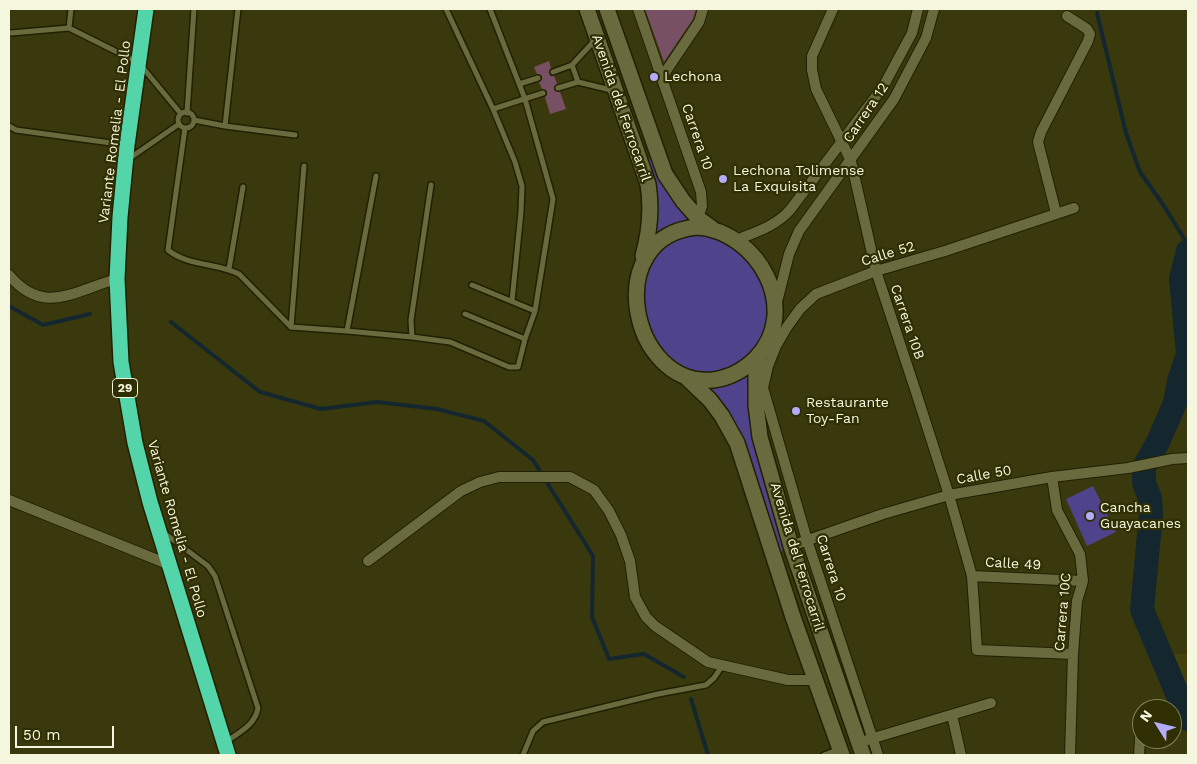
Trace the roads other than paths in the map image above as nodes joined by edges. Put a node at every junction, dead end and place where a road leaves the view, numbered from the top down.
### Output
1 (71, 9) edge
2 (146, 9) edge
3 (194, 9) edge
4 (238, 9) edge
5 (446, 9) edge
6 (490, 9) edge
7 (587, 9) edge
8 (607, 9) edge
9 (638, 9) edge
10 (703, 9) edge
11 (833, 9) edge
12 (918, 9) edge
13 (934, 9) edge
14 (1067, 16) dead end
15 (69, 28) junction
16 (11, 32) dead end
17 (912, 33) junction
18 (597, 38) junction
19 (926, 38) junction
20 (139, 63) junction
21 (572, 65) junction
22 (553, 72) dead end
23 (662, 77) junction
24 (538, 78) dead end
25 (578, 82) junction
26 (519, 84) junction
27 (558, 88) dead end
28 (616, 90) junction
29 (543, 93) dead end
30 (525, 99) junction
31 (492, 109) junction
32 (188, 113) junction
33 (181, 114) junction
34 (194, 120) junction
35 (179, 124) junction
36 (9, 126) edge
37 (225, 126) junction
38 (185, 128) junction
39 (295, 135) dead end
40 (842, 141) junction
41 (126, 145) junction
42 (851, 161) junction
43 (125, 162) junction
44 (304, 166) dead end
45 (376, 176) dead end
46 (431, 185) dead end
47 (243, 187) dead end
48 (1074, 208) dead end
49 (1056, 213) junction
50 (698, 218) junction
51 (715, 230) junction
52 (736, 240) junction
53 (640, 267) junction
54 (229, 269) junction
55 (876, 271) junction
56 (9, 274) edge
57 (116, 279) junction
58 (472, 285) dead end
59 (512, 301) junction
60 (775, 308) junction
61 (535, 312) junction
62 (465, 314) dead end
63 (291, 327) junction
64 (347, 331) junction
65 (412, 337) junction
66 (525, 339) junction
67 (759, 354) junction
68 (687, 378) junction
69 (763, 388) joint
70 (1188, 458) edge
71 (1052, 477) junction
72 (949, 495) junction
73 (9, 500) edge
74 (159, 529) junction
75 (807, 540) junction
76 (792, 546) junction
77 (368, 561) dead end
78 (170, 566) junction
79 (972, 576) junction
80 (1083, 581) junction
81 (1073, 654) junction
82 (722, 666) junction
83 (816, 680) junction
84 (991, 704) dead end
85 (952, 715) junction
86 (865, 745) edge
87 (226, 749) edge
88 (841, 752) edge
89 (523, 755) edge
90 (824, 755) edge
91 (878, 755) edge
92 (961, 755) edge
93 (1070, 755) edge

1 - 15 lane
2 - 20 highway, Variante Romelia - El Pollo / 29
3 - 32 lane
4 - 37 lane
5 - 31 lane
6 - 26 lane
7 - 18 main road, Avenida del Ferrocarril
8 - 50 main road, Avenida del Ferrocarril
9 - 23 street, Carrera 10
10 - 23 street
11 - 40 street, Carrera 10B
12 - 17 street, Carrera 12
13 - 19 street, Carrera 12
14 - 49 street
15 - 16 lane
15 - 20 lane
17 - 19 street
17 - 40 street, Carrera 12
18 - 21 lane
18 - 28 main road, Avenida del Ferrocarril
19 - 42 street, Carrera 12
20 - 33 lane
20 - 41 highway, Variante Romelia - El Pollo / 29
21 - 22 lane
21 - 25 lane
23 - 50 street, Carrera 10
24 - 26 lane
25 - 27 lane
25 - 28 lane
26 - 30 lane
28 - 53 main road, Avenida del Ferrocarril
29 - 30 lane
30 - 31 lane
30 - 61 lane
31 - 59 lane
32 - 33 lane
32 - 34 lane
33 - 35 lane
34 - 37 lane
34 - 38 lane
35 - 38 lane
35 - 43 lane
36 - 41 lane
37 - 39 lane
38 - 54 lane
40 - 42 street, Carrera 10B
40 - 52 street, Carrera 12
41 - 43 highway, Variante Romelia - El Pollo / 29
42 - 55 street, Carrera 10B
42 - 60 street, Carrera 12
43 - 57 highway, Variante Romelia - El Pollo / 29
44 - 63 lane
45 - 64 lane
46 - 65 lane
47 - 54 lane
48 - 49 street, Calle 52
49 - 55 street, Calle 52
50 - 51 main road, Avenida del Ferrocarril
51 - 52 main road
51 - 53 main road
52 - 60 main road
53 - 68 main road
54 - 63 lane
55 - 69 street, Calle 52
55 - 72 street, Carrera 10B
56 - 57 street
57 - 74 highway, Variante Romelia - El Pollo / 29
58 - 59 lane
59 - 61 lane
60 - 67 main road
61 - 66 lane
62 - 66 lane
63 - 64 lane
64 - 65 lane
65 - 66 lane
67 - 68 main road
67 - 76 main road, Avenida del Ferrocarril
68 - 83 main road, Avenida del Ferrocarril
69 - 75 street, Carrera 10
70 - 71 street, Calle 50
71 - 72 street, Calle 50
71 - 80 street, Carrera 10C
72 - 75 street, Calle 50
72 - 79 street, Carrera 10B
73 - 78 street
74 - 78 highway, Variante Romelia - El Pollo / 29
74 - 87 lane
75 - 76 street, Calle 50
75 - 86 street, Carrera 10
76 - 86 main road, Avenida del Ferrocarril
77 - 82 street
78 - 87 highway, Variante Romelia - El Pollo / 29
79 - 80 street, Calle 49
79 - 81 street, Carrera 10B
80 - 81 street, Carrera 10C
81 - 93 street, Carrera 10C
82 - 83 street
82 - 89 lane
83 - 88 main road, Avenida del Ferrocarril
84 - 85 street
85 - 86 street
85 - 92 street
86 - 91 street, Carrera 10
88 - 90 lane

